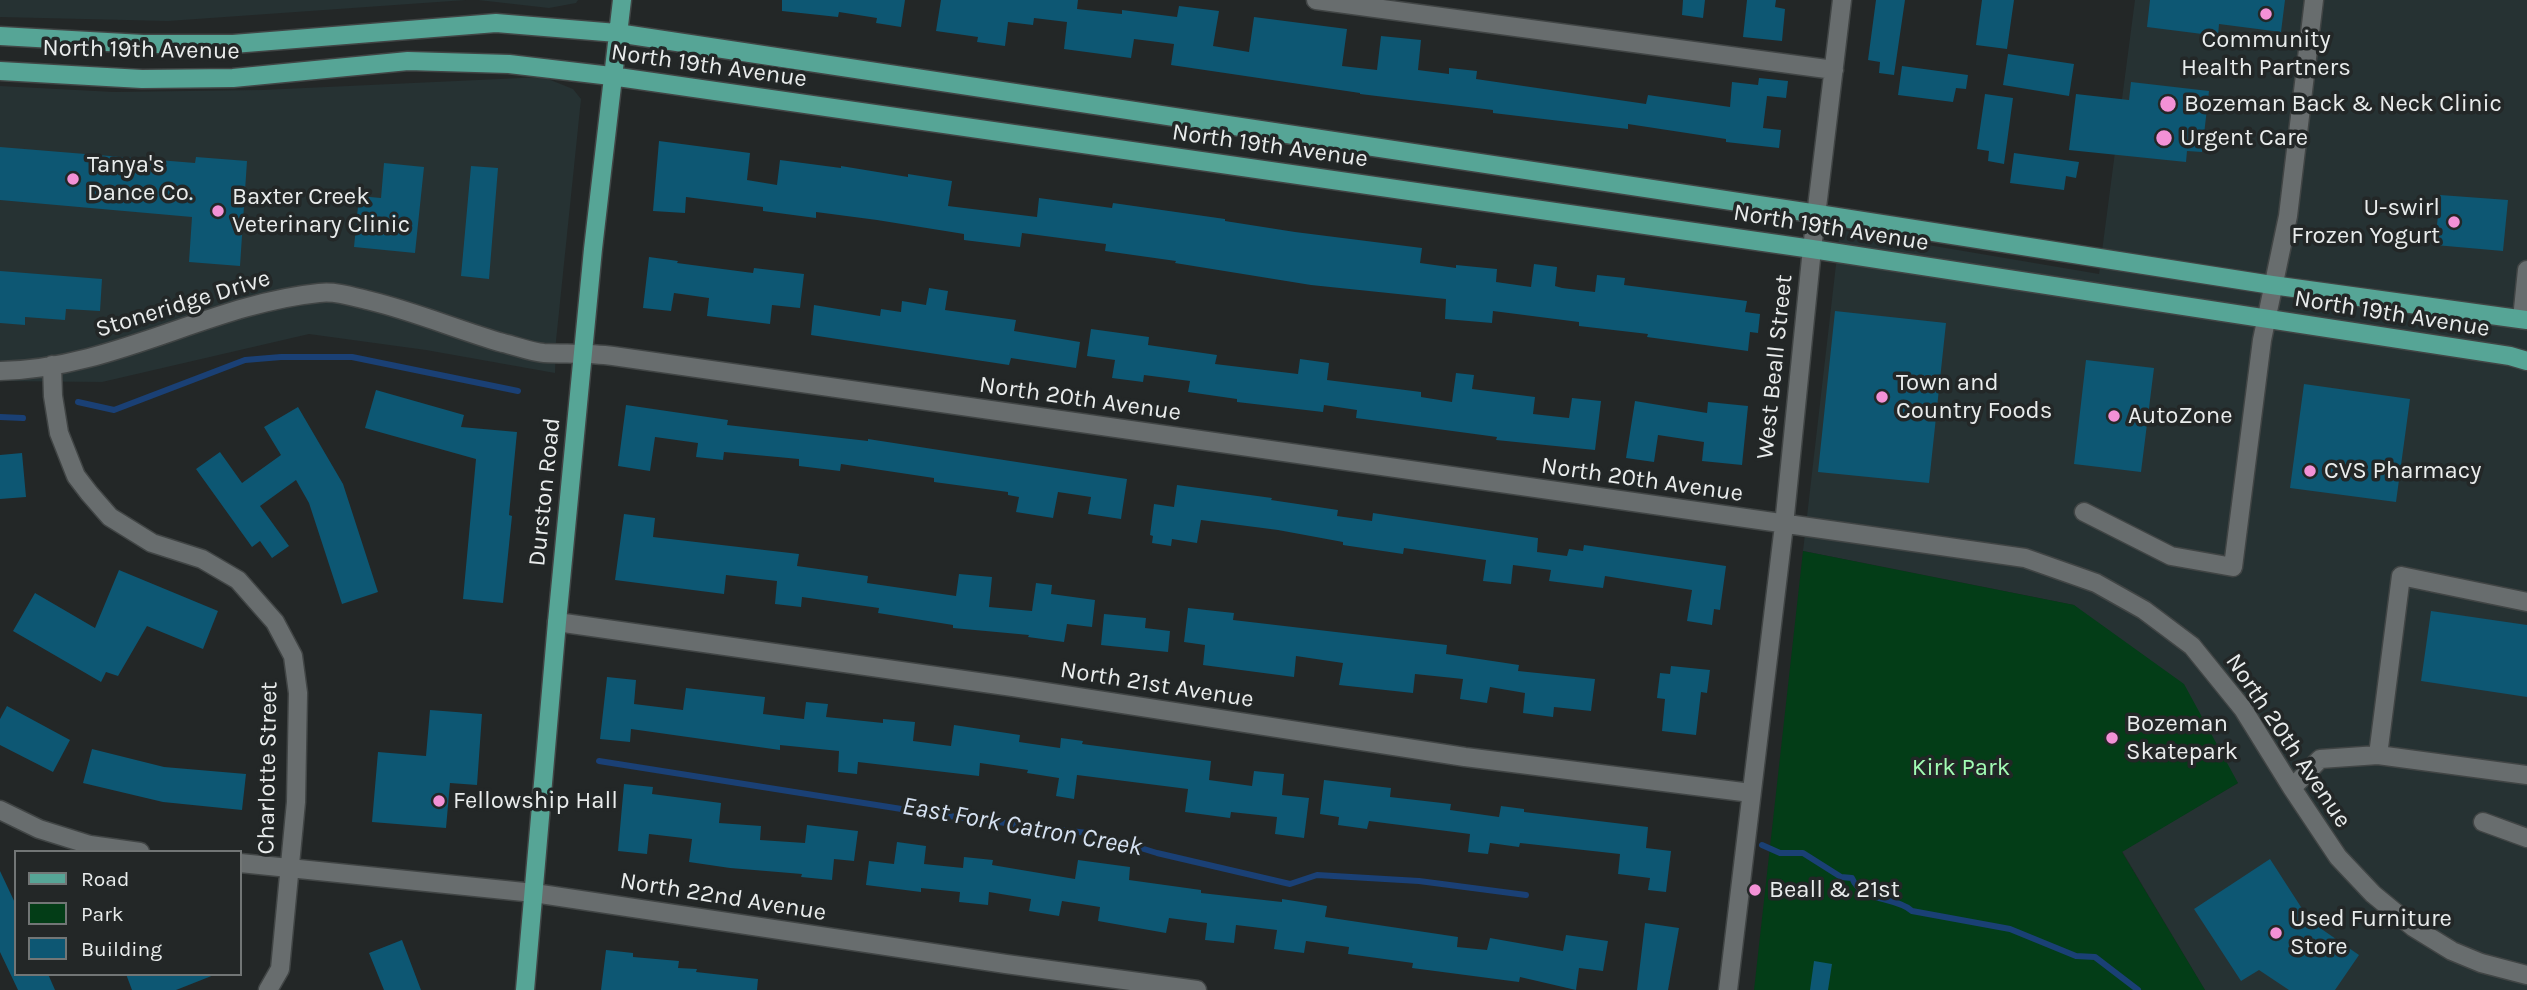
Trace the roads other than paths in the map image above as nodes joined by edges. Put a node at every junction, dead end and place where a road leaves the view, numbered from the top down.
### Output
1 (622, 0) edge
2 (1316, 0) edge
3 (1842, 0) edge
4 (2314, 0) edge
5 (617, 33) junction
6 (0, 36) edge
7 (1834, 70) junction
8 (0, 71) edge
9 (611, 76) junction
10 (1818, 214) junction
11 (1812, 249) junction
12 (2527, 271) edge
13 (2272, 285) junction
14 (2266, 319) junction
15 (2524, 320) edge
16 (583, 352) junction
17 (2527, 361) edge
18 (52, 365) junction
19 (0, 371) edge
20 (2084, 512) dead end
21 (1784, 525) junction
22 (2527, 602) edge
23 (556, 622) junction
24 (2378, 755) junction
25 (2527, 775) edge
26 (2292, 788) junction
27 (1751, 793) junction
28 (0, 810) edge
29 (2483, 822) dead end
30 (2527, 838) edge
31 (126, 850) edge
32 (242, 863) edge
33 (290, 869) junction
34 (534, 893) junction
35 (2527, 975) edge
36 (268, 990) edge
37 (525, 990) edge
38 (1197, 990) edge
39 (1728, 990) edge

1 - 5 main road, Durston Road
2 - 7 street
3 - 7 street, West Beall Street
4 - 13 street
5 - 6 main road, North 19th Avenue
5 - 9 main road, Durston Road
5 - 10 main road, North 19th Avenue
7 - 10 street, West Beall Street
8 - 9 main road, North 19th Avenue
9 - 11 main road, North 19th Avenue
9 - 16 main road, Durston Road
10 - 11 street, West Beall Street
10 - 13 main road, North 19th Avenue
11 - 14 main road, North 19th Avenue
11 - 21 street, West Beall Street
12 - 15 street
13 - 14 street
13 - 15 main road, North 19th Avenue
14 - 17 main road, North 19th Avenue
14 - 20 street
16 - 18 street, Stoneridge Drive
16 - 21 street, North 20th Avenue
16 - 23 main road, Durston Road
18 - 19 street, Stoneridge Drive
18 - 33 street, Charlotte Street
21 - 26 street, North 20th Avenue
21 - 27 street, West Beall Street
22 - 24 street
23 - 27 street, North 21st Avenue
23 - 34 main road, Durston Road
24 - 25 street
24 - 26 street
26 - 35 street, North 20th Avenue
27 - 39 street, West Beall Street
28 - 31 street
29 - 30 street
32 - 33 street, North 22nd Avenue
33 - 34 street, North 22nd Avenue
33 - 36 street, Charlotte Street
34 - 37 main road, Durston Road
34 - 38 street, North 22nd Avenue

